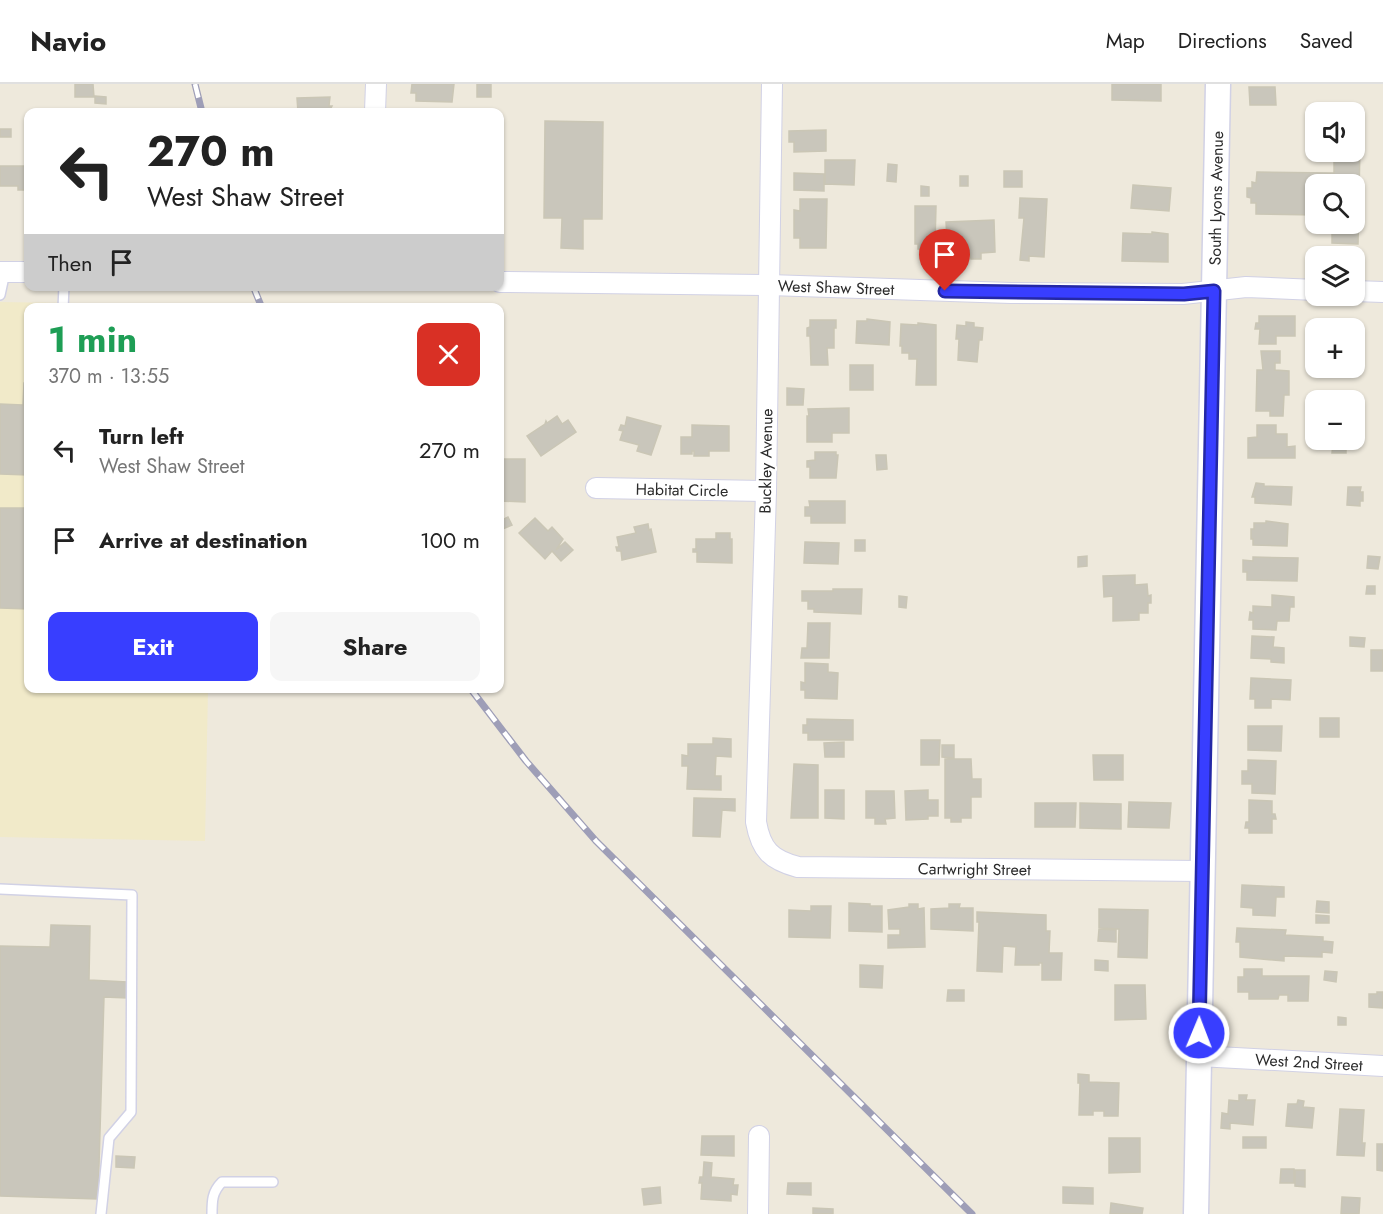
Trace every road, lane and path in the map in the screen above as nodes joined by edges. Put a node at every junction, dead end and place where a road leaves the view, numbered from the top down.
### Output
1 (376, 84) edge
2 (772, 84) edge
3 (1218, 84) edge
4 (375, 108) edge
5 (3, 272) edge
6 (24, 272) edge
7 (504, 282) edge
8 (769, 285) junction
9 (1305, 290) edge
10 (1214, 291) junction
11 (1365, 291) edge
12 (1383, 292) edge
13 (0, 295) edge
14 (596, 488) dead end
15 (766, 491) junction
16 (759, 838) joint
17 (1202, 871) junction
18 (0, 889) edge
19 (1199, 1056) junction
20 (1383, 1066) edge
21 (759, 1136) dead end
22 (273, 1182) dead end
23 (101, 1214) edge
24 (212, 1214) edge
25 (758, 1214) edge
26 (1196, 1214) edge

1 - 4 street
2 - 8 street, Buckley Avenue
3 - 10 street, South Lyons Avenue
5 - 6 street
5 - 13 lane
7 - 8 street, West Shaw Street
8 - 10 street, West Shaw Street
8 - 15 street, Buckley Avenue
9 - 10 street, West Shaw Street
10 - 17 street, South Lyons Avenue
11 - 12 street
14 - 15 street, Habitat Circle
15 - 16 street, Buckley Avenue
16 - 17 street, Cartwright Street
17 - 19 street, South Lyons Avenue
18 - 23 lane
19 - 20 street, West 2nd Street
19 - 26 street, South Lyons Avenue
21 - 25 street
22 - 24 lane

